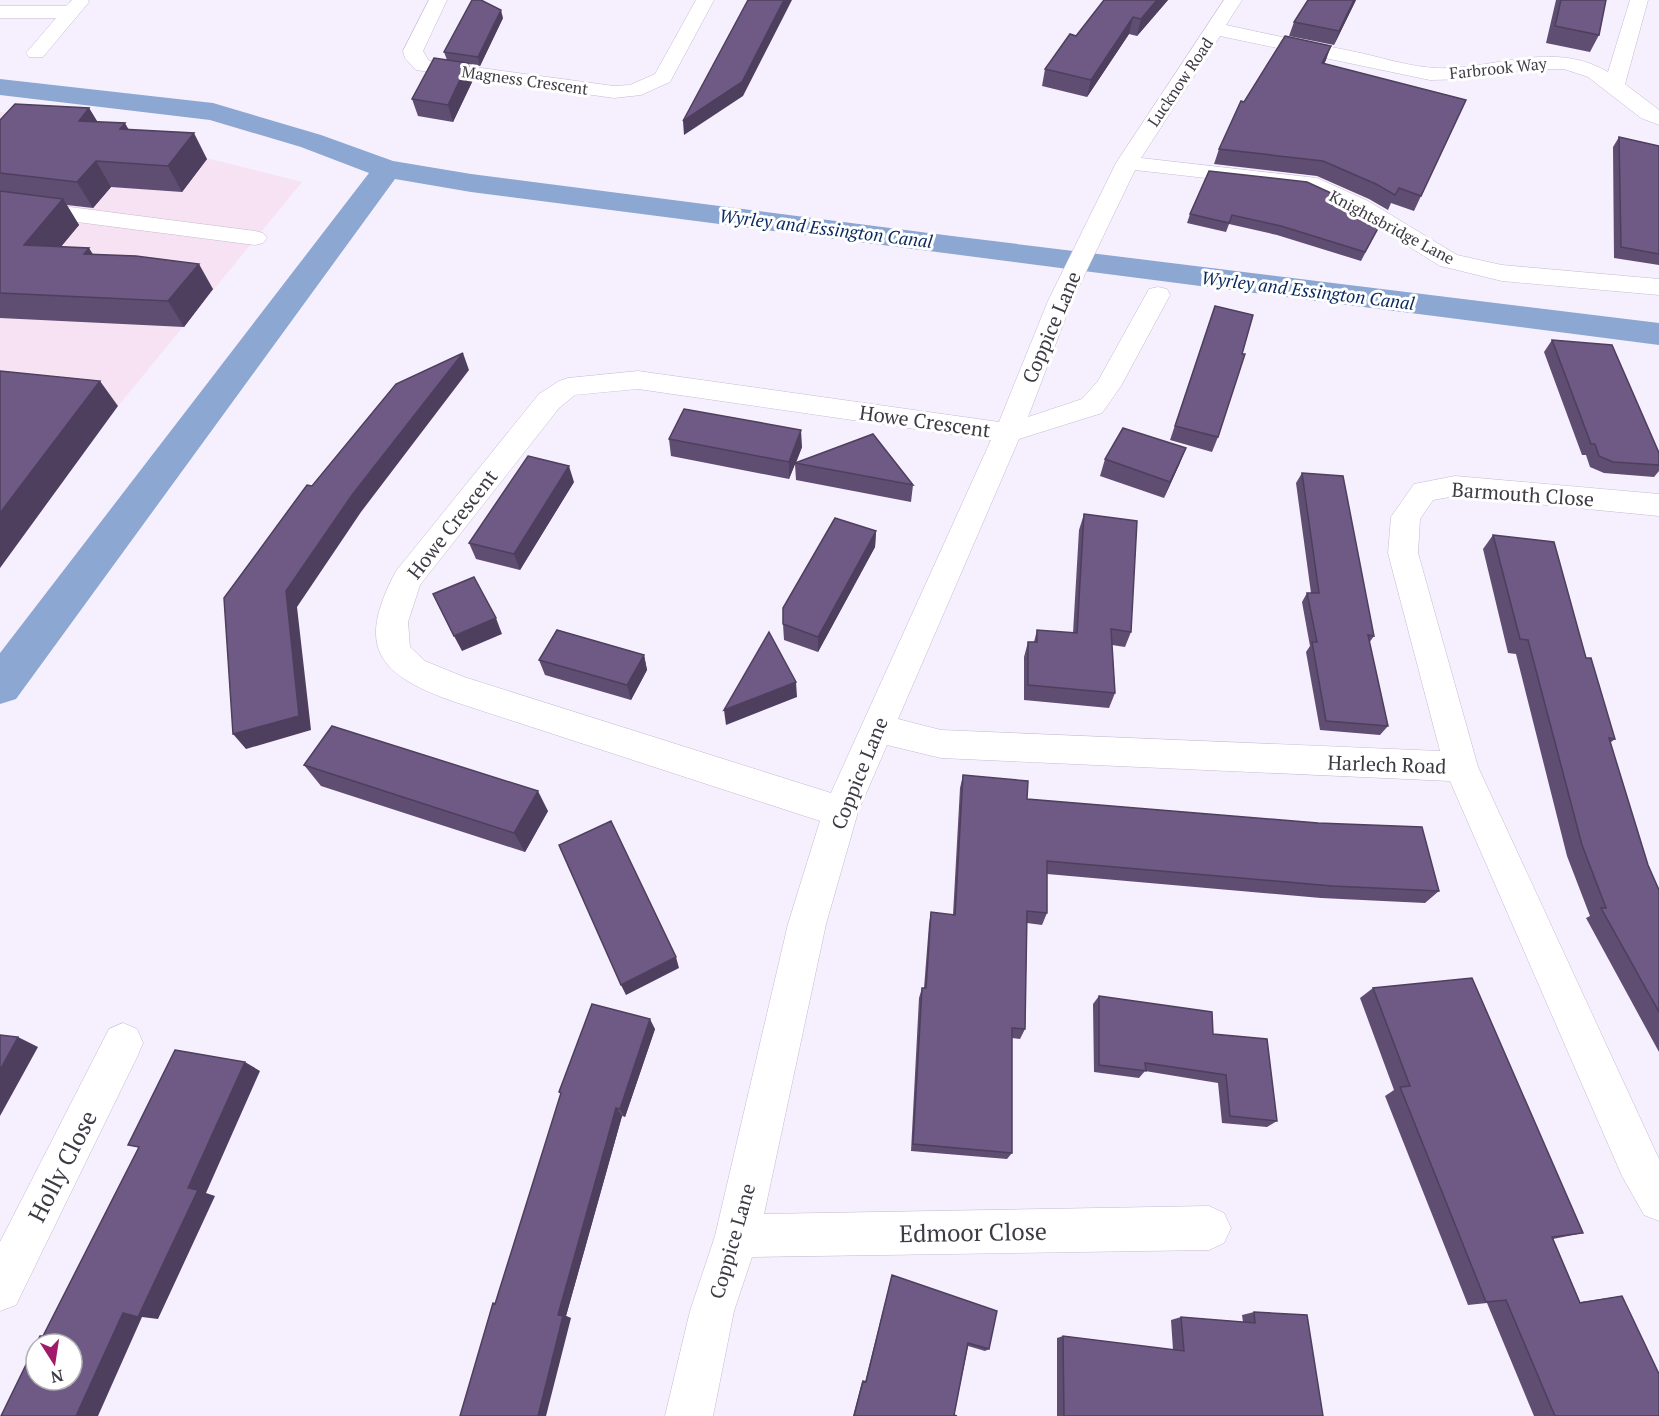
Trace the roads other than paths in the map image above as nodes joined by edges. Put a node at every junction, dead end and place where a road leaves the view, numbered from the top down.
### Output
1 (438, 0) edge
2 (705, 0) edge
3 (1233, 0) edge
4 (1638, 0) edge
5 (76, 6) edge
6 (0, 12) edge
7 (1215, 29) junction
8 (36, 53) dead end
9 (1615, 84) junction
10 (1659, 119) edge
11 (1126, 163) junction
12 (0, 205) edge
13 (255, 238) dead end
14 (1659, 287) edge
15 (1158, 295) dead end
16 (1008, 433) junction
17 (1659, 506) edge
18 (876, 728) junction
19 (1461, 767) junction
20 (840, 812) junction
21 (123, 1043) dead end
22 (1659, 1200) edge
23 (1209, 1228) dead end
24 (737, 1236) junction
25 (0, 1289) edge
26 (688, 1416) edge

1 - 2 street, Magness Crescent
3 - 7 street, Lucknow Road
4 - 9 street
5 - 6 street
5 - 8 street
7 - 9 street, Farbrook Way
7 - 11 street, Lucknow Road
9 - 10 street, Farbrook Way
11 - 14 street, Knightsbridge Lane
11 - 16 street, Coppice Lane
12 - 13 street
15 - 16 street
16 - 18 street, Coppice Lane
16 - 20 street, Howe Crescent
17 - 19 street, Barmouth Close
18 - 19 street, Harlech Road
18 - 20 street, Coppice Lane
19 - 22 street, Harlech Road
20 - 24 street, Coppice Lane
21 - 25 street, Holly Close
23 - 24 street, Edmoor Close
24 - 26 street, Coppice Lane

